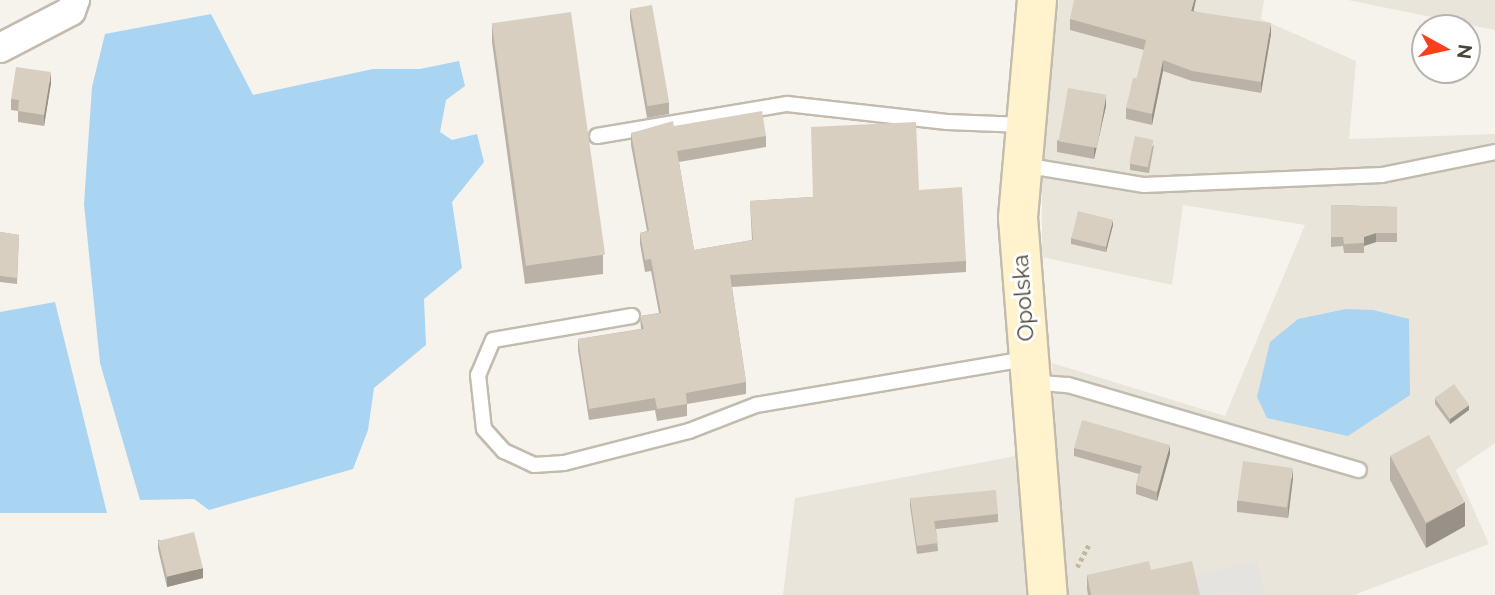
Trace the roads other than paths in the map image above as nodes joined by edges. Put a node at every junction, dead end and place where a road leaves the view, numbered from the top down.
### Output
1 (75, 0) edge
2 (1037, 0) edge
3 (0, 48) edge
4 (1024, 125) junction
5 (597, 136) dead end
6 (1495, 152) edge
7 (1022, 165) junction
8 (632, 316) dead end
9 (1029, 370) junction
10 (1359, 470) dead end
11 (1048, 595) edge

1 - 3 street
2 - 4 street, Opolska
4 - 5 lane
4 - 7 street, Opolska
6 - 7 lane
7 - 9 street, Opolska
8 - 9 lane
9 - 10 lane
9 - 11 street, Opolska

